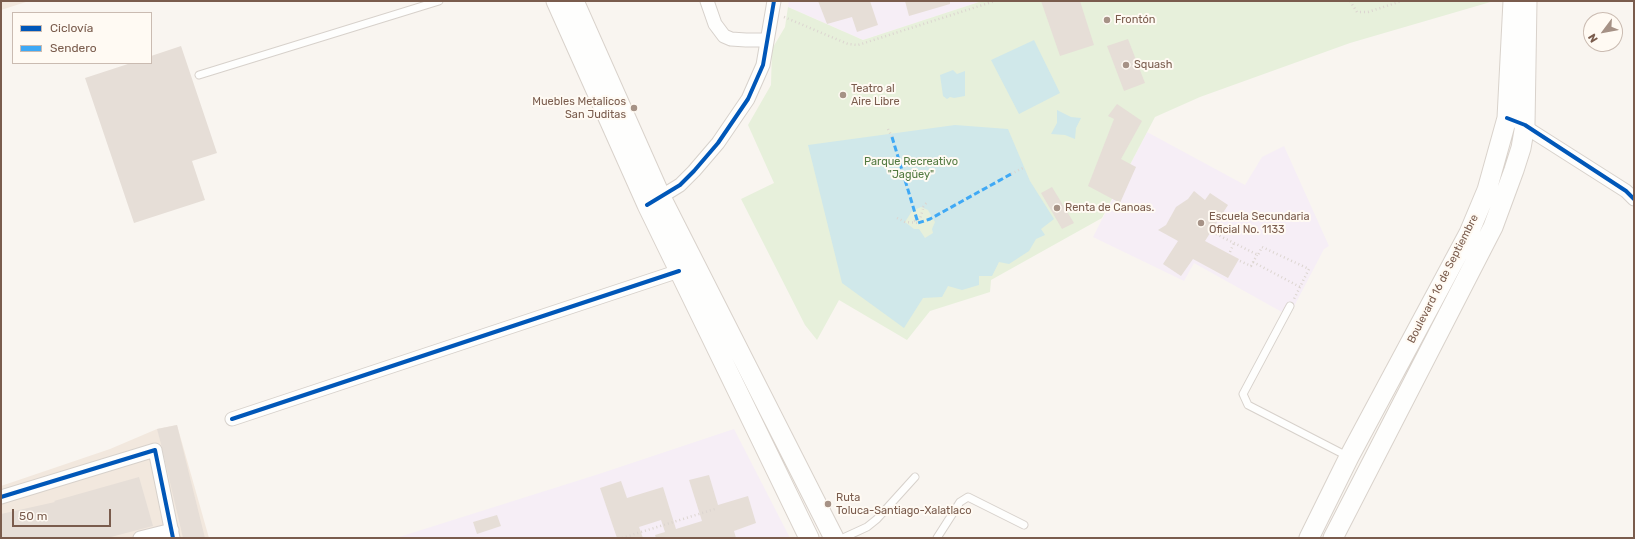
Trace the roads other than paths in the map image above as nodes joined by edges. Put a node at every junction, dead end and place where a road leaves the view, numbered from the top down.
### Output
1 (439, 1) edge
2 (556, 1) edge
3 (574, 1) edge
4 (707, 1) edge
5 (1513, 1) edge
6 (1527, 1) edge
7 (773, 7) edge
8 (767, 40) junction
9 (199, 75) dead end
10 (1507, 118) junction
11 (1525, 125) junction
12 (1634, 199) edge
13 (654, 201) junction
14 (679, 270) junction
15 (1290, 306) road end
16 (232, 419) dead end
17 (1349, 457) junction
18 (915, 477) dead end
19 (1, 496) edge
20 (1024, 525) dead end
21 (172, 534) edge
22 (140, 538) edge
23 (809, 538) edge
24 (834, 538) edge
25 (843, 538) edge
26 (937, 538) edge
27 (1309, 538) edge
28 (1333, 538) edge

1 - 9 lane
2 - 13 main road
3 - 13 main road
4 - 8 street
5 - 10 main road, Boulevard 16 de Septiembre
6 - 11 main road, Boulevard 16 de Septiembre
7 - 8 street
8 - 13 street
10 - 11 street
10 - 17 main road, Boulevard 16 de Septiembre
11 - 12 street
11 - 28 main road, Boulevard 16 de Septiembre
13 - 14 main road
13 - 24 main road
14 - 16 street
14 - 23 main road
15 - 17 lane
17 - 27 main road, Boulevard 16 de Septiembre
18 - 25 lane
19 - 21 street
20 - 26 lane
21 - 22 street

